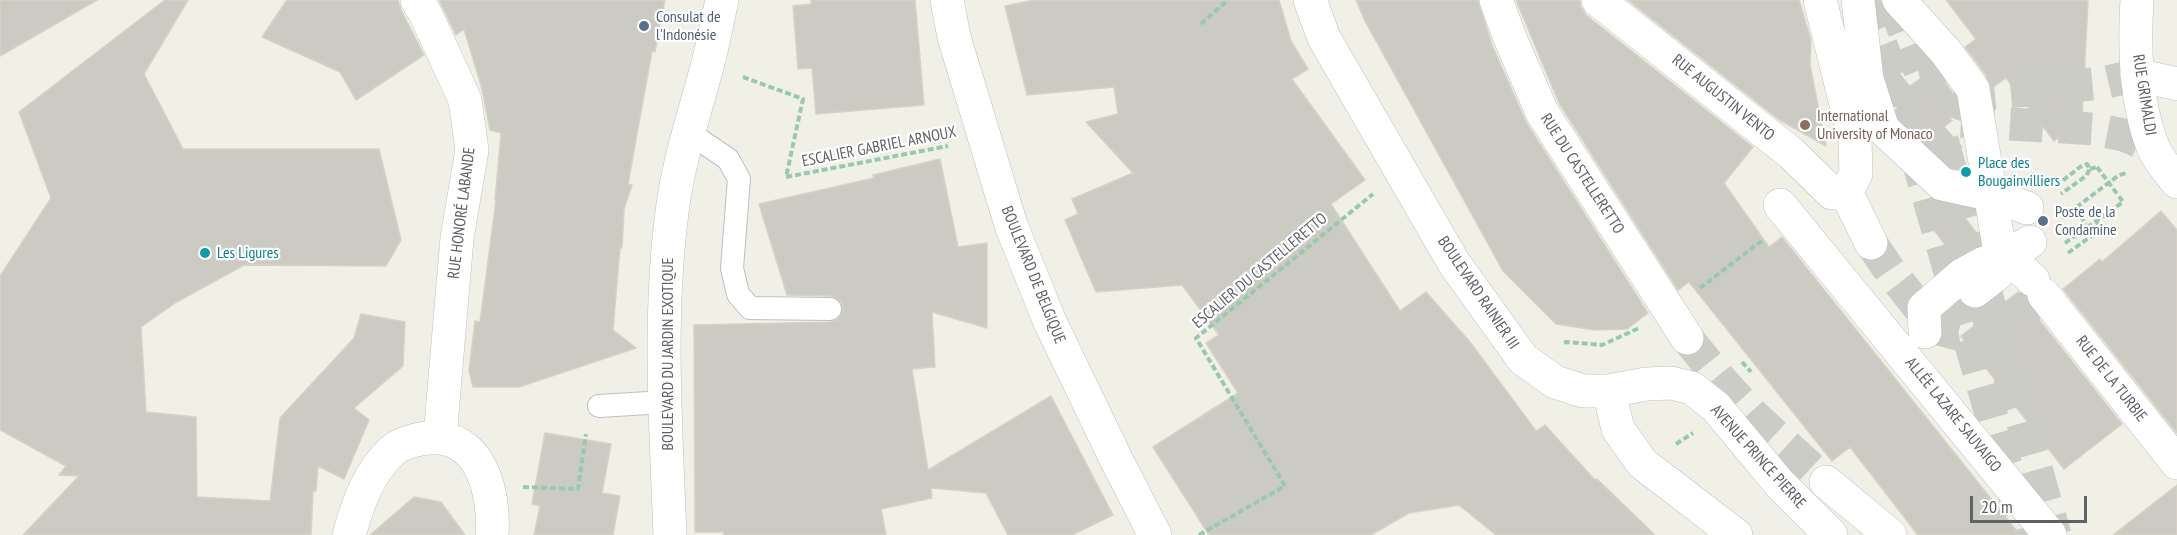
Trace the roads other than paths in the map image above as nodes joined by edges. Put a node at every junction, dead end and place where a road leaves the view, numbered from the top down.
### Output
1 (417, 0) edge
2 (722, 0) edge
3 (947, 0) edge
4 (1310, 0) edge
5 (1496, 0) edge
6 (1598, 0) edge
7 (1820, 0) edge
8 (1858, 0) edge
9 (1899, 0) edge
10 (2137, 0) edge
11 (2138, 75) junction
12 (2177, 84) edge
13 (688, 132) junction
14 (2169, 172) edge
15 (1851, 183) junction
16 (1988, 194) junction
17 (1780, 206) dead end
18 (1871, 243) tunnel mouth
19 (2034, 255) junction
20 (831, 309) dead end
21 (1923, 333) junction
22 (1687, 338) tunnel mouth
23 (1609, 391) junction
24 (665, 402) junction
25 (599, 406) dead end
26 (440, 437) junction
27 (2177, 463) edge
28 (1826, 482) tunnel mouth
29 (349, 535) edge
30 (492, 535) edge
31 (670, 535) edge
32 (1155, 535) edge
33 (1736, 535) edge
34 (1831, 535) edge
35 (1890, 535) edge
36 (2050, 535) edge

1 - 26 street, RUE HONORÉ LABANDE
2 - 13 street, BOULEVARD DU JARDIN EXOTIQUE
3 - 32 street, BOULEVARD DE BELGIQUE
4 - 23 street, BOULEVARD RAINIER III
5 - 22 street, RUE DU CASTELLERETTO
6 - 15 street, RUE AUGUSTIN VENTO
7 - 15 street
8 - 16 street
9 - 16 street
10 - 11 street, RUE GRIMALDI
11 - 12 street
11 - 14 street, RUE GRIMALDI
13 - 20 lane
13 - 24 street, BOULEVARD DU JARDIN EXOTIQUE
15 - 18 street
16 - 19 street
16 - 19 street
17 - 21 street, ALLÉE LAZARE SAUVAIGO
19 - 21 street, ALLÉE LAZARE SAUVAIGO
19 - 27 street, RUE DE LA TURBIE
21 - 36 street, ALLÉE LAZARE SAUVAIGO
23 - 33 street
23 - 34 street, AVENUE PRINCE PIERRE
24 - 25 lane
24 - 31 street, BOULEVARD DU JARDIN EXOTIQUE
26 - 29 street
26 - 30 street
28 - 35 street

